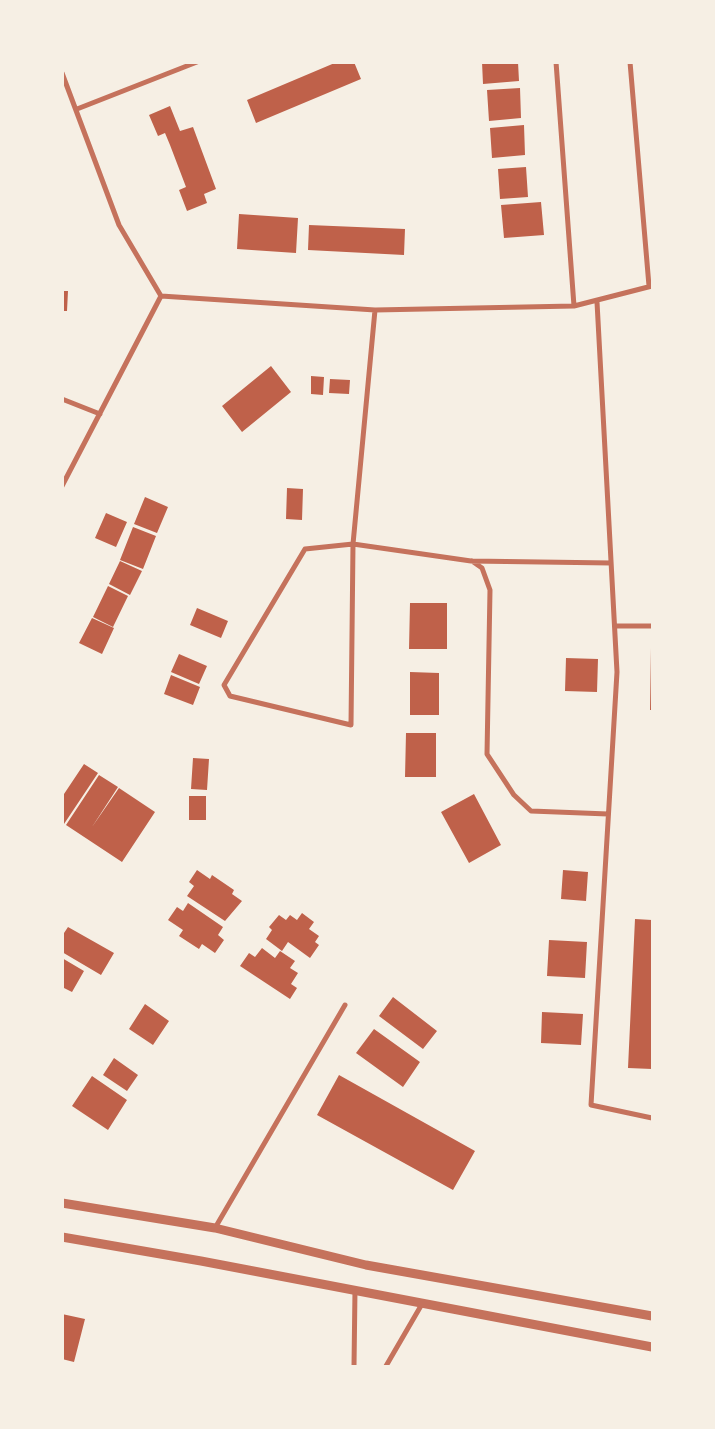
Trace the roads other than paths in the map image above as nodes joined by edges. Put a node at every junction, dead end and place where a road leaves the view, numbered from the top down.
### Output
1 (197, 62) edge
2 (556, 62) edge
3 (630, 62) edge
4 (62, 72) edge
5 (77, 109) junction
6 (651, 286) edge
7 (161, 296) junction
8 (597, 302) junction
9 (574, 306) junction
10 (374, 310) junction
11 (62, 399) edge
12 (100, 414) junction
13 (62, 486) edge
14 (353, 544) junction
15 (471, 561) junction
16 (611, 564) junction
17 (615, 626) junction
18 (652, 626) edge
19 (608, 814) junction
20 (345, 1005) dead end
21 (652, 1118) edge
22 (62, 1203) edge
23 (215, 1228) junction
24 (62, 1238) edge
25 (355, 1290) junction
26 (422, 1304) junction
27 (652, 1316) edge
28 (652, 1347) edge
29 (354, 1366) edge
30 (386, 1366) edge

1 - 5 street
2 - 9 street
3 - 6 street
4 - 5 street
5 - 7 street
6 - 8 street
7 - 10 street
7 - 12 street
8 - 9 street
8 - 16 street
9 - 10 street
10 - 14 street
11 - 12 street
12 - 13 street
14 - 14 street
14 - 15 street
15 - 16 street
15 - 19 street
16 - 17 street
17 - 18 street
17 - 19 street
19 - 21 street
20 - 23 street
22 - 23 street
23 - 27 street
24 - 25 street
25 - 26 street
25 - 29 street
26 - 28 street
26 - 30 street

